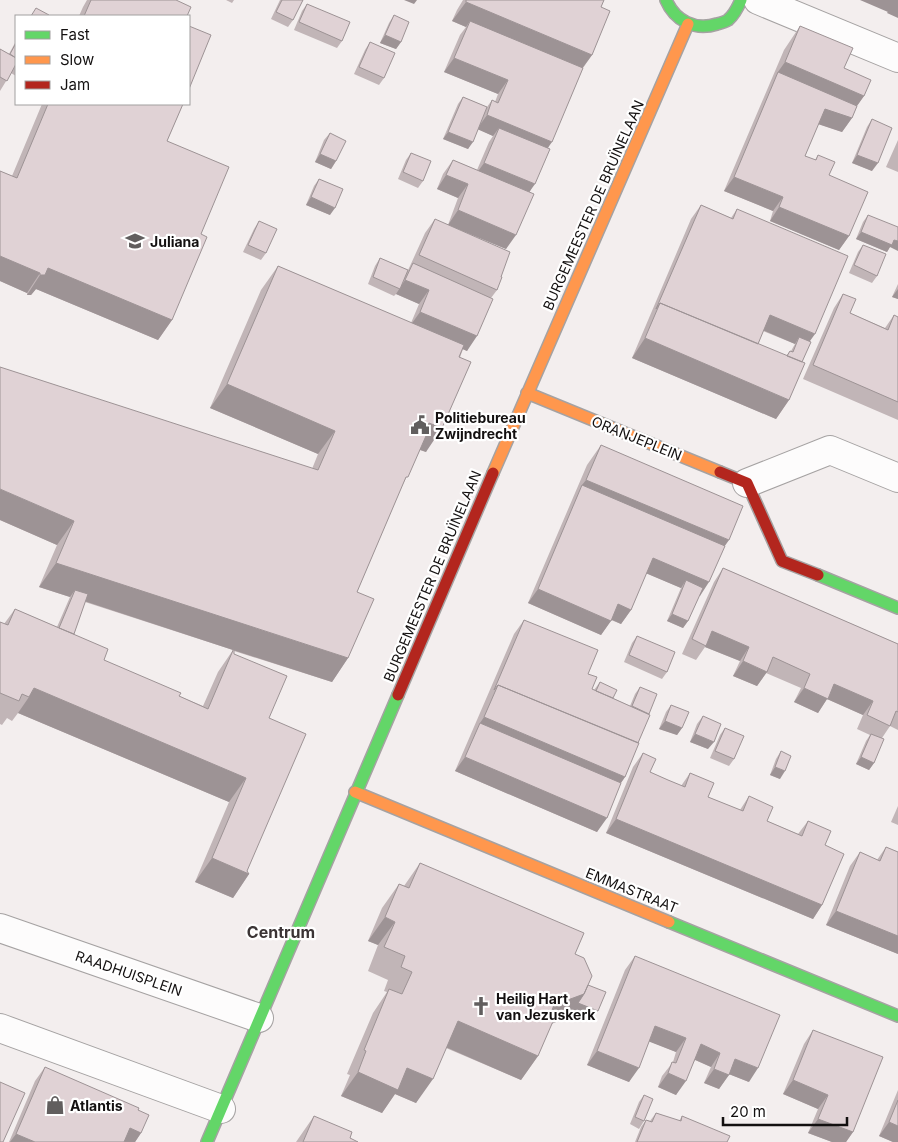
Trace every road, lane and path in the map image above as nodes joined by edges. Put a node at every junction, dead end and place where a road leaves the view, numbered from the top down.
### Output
1 (666, 0) edge
2 (741, 0) edge
3 (758, 0) edge
4 (688, 24) junction
5 (898, 58) edge
6 (527, 392) junction
7 (898, 478) edge
8 (747, 483) junction
9 (898, 608) edge
10 (355, 792) junction
11 (0, 928) edge
12 (898, 1016) edge
13 (259, 1018) junction
14 (0, 1028) edge
15 (221, 1109) junction
16 (206, 1142) edge

1 - 4 street
2 - 4 street
3 - 5 street
4 - 6 street, BURGEMEESTER DE BRUÏNELAAN
6 - 8 street, ORANJEPLEIN
6 - 10 street, BURGEMEESTER DE BRUÏNELAAN
7 - 8 street
8 - 9 street
10 - 12 street, EMMASTRAAT
10 - 13 street, BURGEMEESTER DE BRUÏNELAAN
11 - 13 street, RAADHUISPLEIN
13 - 15 street, BURGEMEESTER DE BRUÏNELAAN
14 - 15 street
15 - 16 street, BURGEMEESTER DE BRUÏNELAAN

